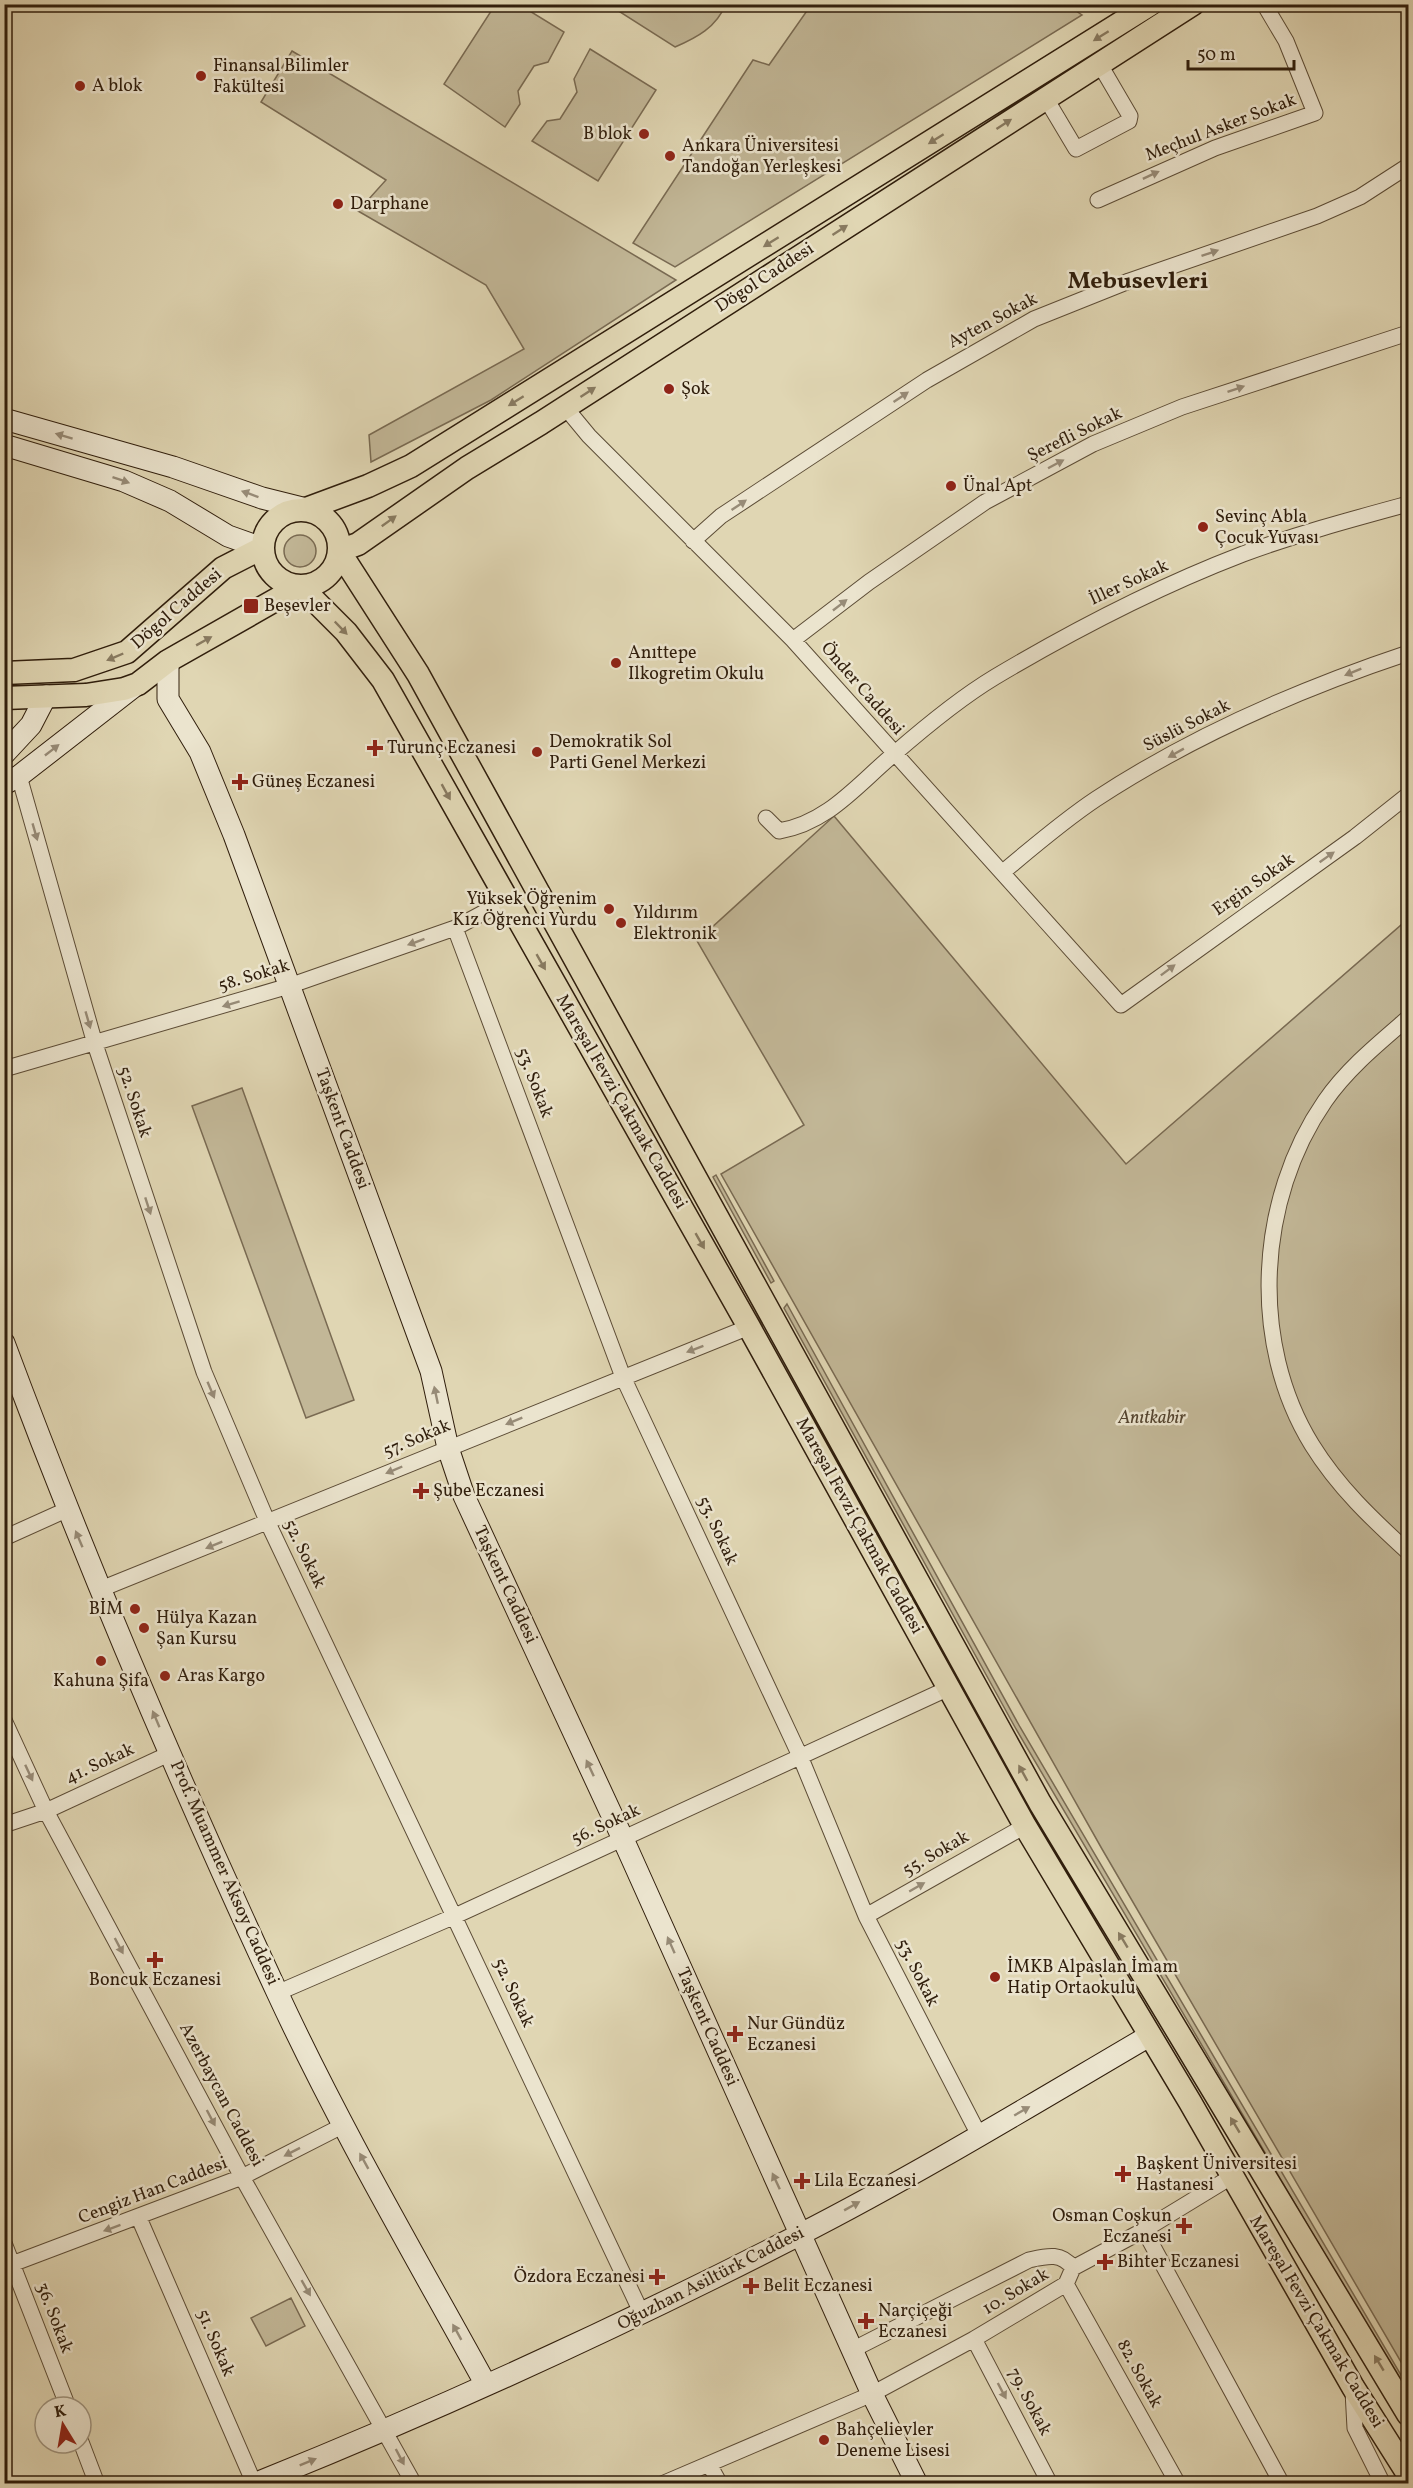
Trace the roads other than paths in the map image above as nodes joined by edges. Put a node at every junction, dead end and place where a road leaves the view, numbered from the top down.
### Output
1 (1151, 4) edge
2 (1192, 4) edge
3 (1264, 4) edge
4 (1099, 63) junction
5 (1045, 97) junction
6 (1408, 166) edge
7 (1098, 200) dead end
8 (1408, 333) edge
9 (565, 407) junction
10 (4, 419) edge
11 (4, 445) edge
12 (1408, 504) edge
13 (306, 509) junction
14 (693, 541) junction
15 (262, 548) junction
16 (339, 551) junction
17 (300, 586) junction
18 (793, 640) junction
19 (1408, 652) edge
20 (168, 661) junction
21 (45, 671) junction
22 (4, 673) edge
23 (138, 684) junction
24 (46, 696) junction
25 (4, 698) edge
26 (4, 753) edge
27 (894, 754) junction
28 (12, 780) edge
29 (1408, 795) edge
30 (766, 818) dead end
31 (1003, 872) junction
32 (507, 900) junction
33 (455, 928) junction
34 (290, 986) junction
35 (1121, 1005) joint
36 (1408, 1018) edge
37 (95, 1044) junction
38 (4, 1069) edge
39 (749, 1327) junction
40 (4, 1343) edge
41 (623, 1377) junction
42 (448, 1448) junction
43 (66, 1510) junction
44 (268, 1523) junction
45 (4, 1538) edge
46 (1408, 1552) edge
47 (101, 1589) junction
48 (950, 1689) junction
49 (4, 1720) edge
50 (171, 1753) junction
51 (800, 1756) junction
52 (46, 1811) junction
53 (4, 1825) edge
54 (1025, 1826) junction
55 (623, 1839) junction
56 (455, 1916) junction
57 (866, 1916) junction
58 (277, 1993) junction
59 (1149, 2036) junction
60 (344, 2125) junction
61 (979, 2135) junction
62 (242, 2177) junction
63 (1232, 2177) junction
64 (139, 2218) junction
65 (1144, 2230) junction
66 (800, 2234) junction
67 (4, 2243) edge
68 (9, 2266) edge
69 (1073, 2268) junction
70 (1066, 2284) junction
71 (642, 2314) junction
72 (975, 2339) junction
73 (852, 2349) junction
74 (485, 2384) junction
75 (1353, 2388) junction
76 (872, 2394) junction
77 (63, 2395) edge
78 (1408, 2414) edge
79 (386, 2430) junction
80 (86, 2455) edge
81 (709, 2464) junction
82 (1408, 2474) edge
83 (254, 2483) edge
84 (97, 2484) edge
85 (414, 2484) edge
86 (662, 2484) edge
87 (720, 2484) edge
88 (917, 2484) edge
89 (1050, 2484) edge
90 (1178, 2484) edge
91 (1282, 2484) edge
92 (1383, 2484) edge

1 -> 13 main road, Dögol Caddesi
2 - 4 main road, Dögol Caddesi
7 -> 3 street, Meçhul Asker Sokak
4 - 5 main road, Dögol Caddesi
4 - 5 street
9 -> 5 main road, Dögol Caddesi
14 -> 6 street, Ayten Sokak
18 -> 8 street, Şerefli Sokak
9 - 14 street, Önder Caddesi
16 -> 9 main road, Dögol Caddesi
13 -> 10 street
11 -> 15 street
12 - 27 street, İller Sokak
13 - 15 main road
13 - 16 main road
14 - 18 street, Önder Caddesi
15 - 17 main road
15 -> 21 main road, Dögol Caddesi
16 - 17 main road
78 -> 16 main road, Mareşal Fevzi Çakmak Caddesi
20 -> 17 main road, Dögol Caddesi
17 -> 32 main road, Mareşal Fevzi Çakmak Caddesi
18 - 27 street, Önder Caddesi
19 -> 31 street, Süslü Sokak
20 - 23 main road, Dögol Caddesi
20 - 34 street, Taşkent Caddesi
21 - 22 main road, Dögol Caddesi
21 - 24 main road
23 - 24 main road, Dögol Caddesi
28 -> 23 street, Dögol Caddesi
24 - 25 main road, Dögol Caddesi
24 - 26 street
27 - 30 street, İller Sokak
27 - 31 street, Önder Caddesi
28 -> 37 street, 52. Sokak
35 -> 29 street, Ergin Sokak
31 - 35 street, Önder Caddesi
32 - 33 street, 58. Sokak
32 -> 39 main road, Mareşal Fevzi Çakmak Caddesi
33 -> 34 street, 58. Sokak
33 - 41 street, 53. Sokak
34 -> 37 street, 58. Sokak
42 -> 34 street, Taşkent Caddesi
36 - 46 street
37 - 38 street, 58. Sokak
37 -> 44 street, 52. Sokak
39 -> 41 street, 57. Sokak
39 - 48 main road, Mareşal Fevzi Çakmak Caddesi
40 - 43 street, Prof. Muammer Aksoy Caddesi
41 -> 42 street, 57. Sokak
41 - 51 street, 53. Sokak
42 -> 44 street, 57. Sokak
55 -> 42 street, Taşkent Caddesi
43 - 45 street
47 -> 43 street, Prof. Muammer Aksoy Caddesi
44 -> 47 street, 57. Sokak
44 - 56 street, 52. Sokak
50 -> 47 street, Prof. Muammer Aksoy Caddesi
48 - 51 street, 56. Sokak
48 - 54 main road, Mareşal Fevzi Çakmak Caddesi
49 -> 52 street, Azerbaycan Caddesi
50 - 52 street, 41. Sokak
50 - 58 street, Prof. Muammer Aksoy Caddesi
51 - 55 street, 56. Sokak
51 - 57 street, 53. Sokak
52 - 53 street, 41. Sokak
52 -> 62 street, Azerbaycan Caddesi
57 -> 54 street, 55. Sokak
54 - 59 main road, Mareşal Fevzi Çakmak Caddesi
55 - 56 street, 56. Sokak
66 -> 55 street, Taşkent Caddesi
56 - 58 street, 56. Sokak
56 - 71 street, 52. Sokak
57 - 61 street, 53. Sokak
58 - 60 street, Prof. Muammer Aksoy Caddesi
61 -> 59 street, Oğuzhan Asiltürk Caddesi
59 - 63 main road, Mareşal Fevzi Çakmak Caddesi
60 -> 62 street, Cengiz Han Caddesi
74 -> 60 street, Prof. Muammer Aksoy Caddesi
66 -> 61 street, Oğuzhan Asiltürk Caddesi
62 - 64 street, Cengiz Han Caddesi
62 -> 79 street, Azerbaycan Caddesi
63 - 65 street, 10. Sokak
63 - 75 main road, Mareşal Fevzi Çakmak Caddesi
64 -> 68 street, Cengiz Han Caddesi
64 - 83 street, 51. Sokak
65 - 69 street, 10. Sokak
65 - 91 street
66 - 71 street, Oğuzhan Asiltürk Caddesi
66 - 73 street, Taşkent Caddesi
67 - 68 street, 36. Sokak
68 - 77 street, 36. Sokak
69 - 70 street, 10. Sokak
69 - 73 street
70 - 72 street, 10. Sokak
70 - 90 street, 82. Sokak
71 - 74 street, Oğuzhan Asiltürk Caddesi
72 - 76 street, 10. Sokak
72 -> 89 street, 79. Sokak
73 - 76 street, Taşkent Caddesi
74 - 79 street, Oğuzhan Asiltürk Caddesi
75 - 82 main road, Mareşal Fevzi Çakmak Caddesi
75 - 92 street
76 - 81 street, 10. Sokak
76 - 88 street, Taşkent Caddesi
83 -> 79 street, Oğuzhan Asiltürk Caddesi
79 -> 85 street, Azerbaycan Caddesi
80 - 84 street
81 - 86 street, 10. Sokak
81 - 87 street

